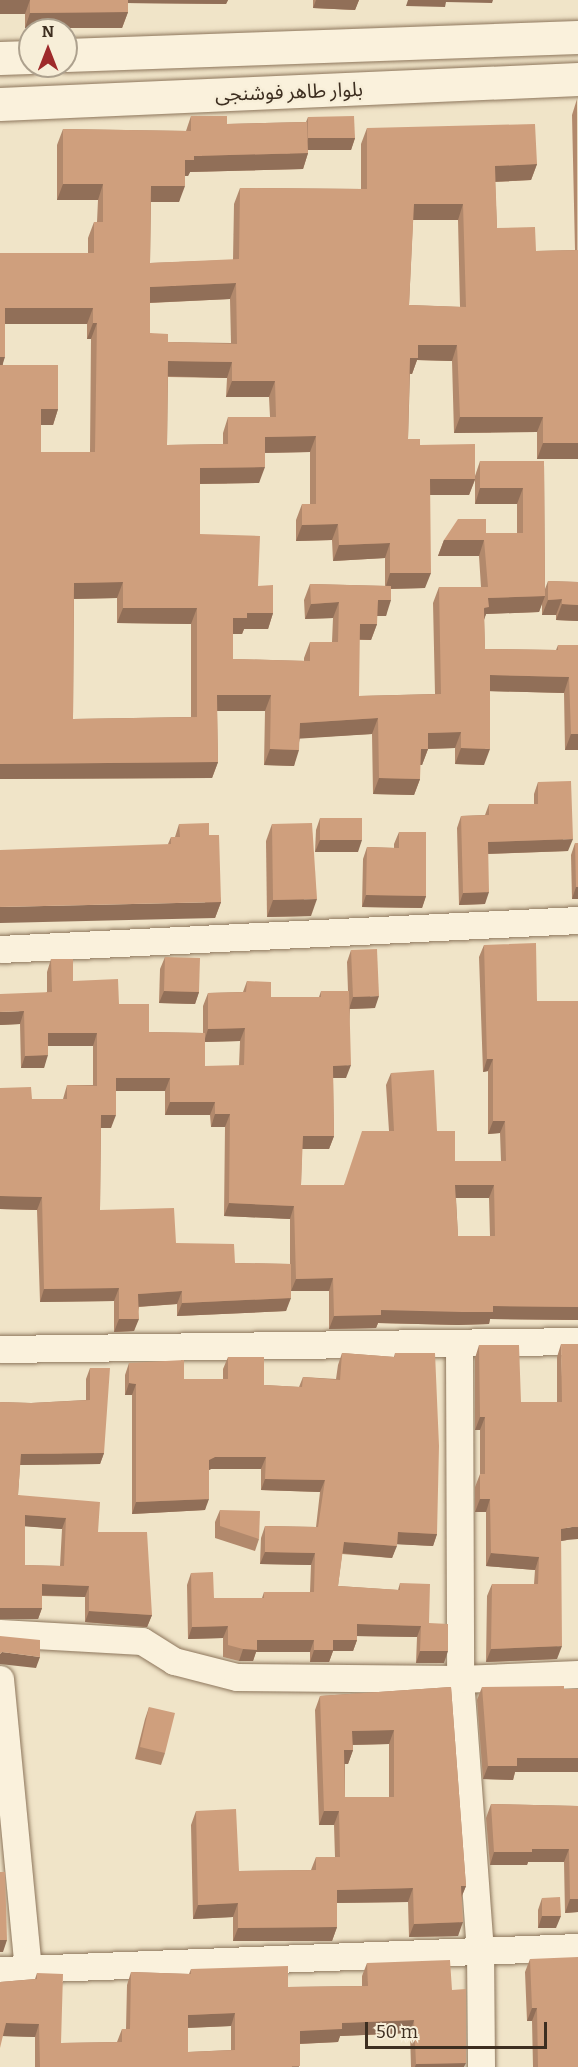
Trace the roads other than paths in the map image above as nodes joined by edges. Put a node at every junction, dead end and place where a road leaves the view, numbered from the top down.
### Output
1 (578, 36) edge
2 (78, 56) edge
3 (18, 57) edge
4 (0, 58) edge
5 (578, 79) edge
6 (0, 104) edge
7 (578, 920) edge
8 (0, 949) edge
9 (578, 1341) edge
10 (459, 1345) junction
11 (0, 1349) edge
12 (0, 1633) edge
13 (578, 1674) edge
14 (0, 1679) edge
15 (460, 1679) junction
16 (578, 1947) edge
17 (480, 1950) junction
18 (0, 1970) edge
19 (28, 1970) junction
20 (481, 2067) edge

1 - 2 street
3 - 4 street
5 - 6 street, بلوار طاهر فوشنجی
7 - 8 street
9 - 10 street
10 - 11 street
10 - 15 street
12 - 15 street
13 - 15 street
14 - 19 street
15 - 17 street
16 - 17 street
17 - 19 street
17 - 20 street
18 - 19 street

